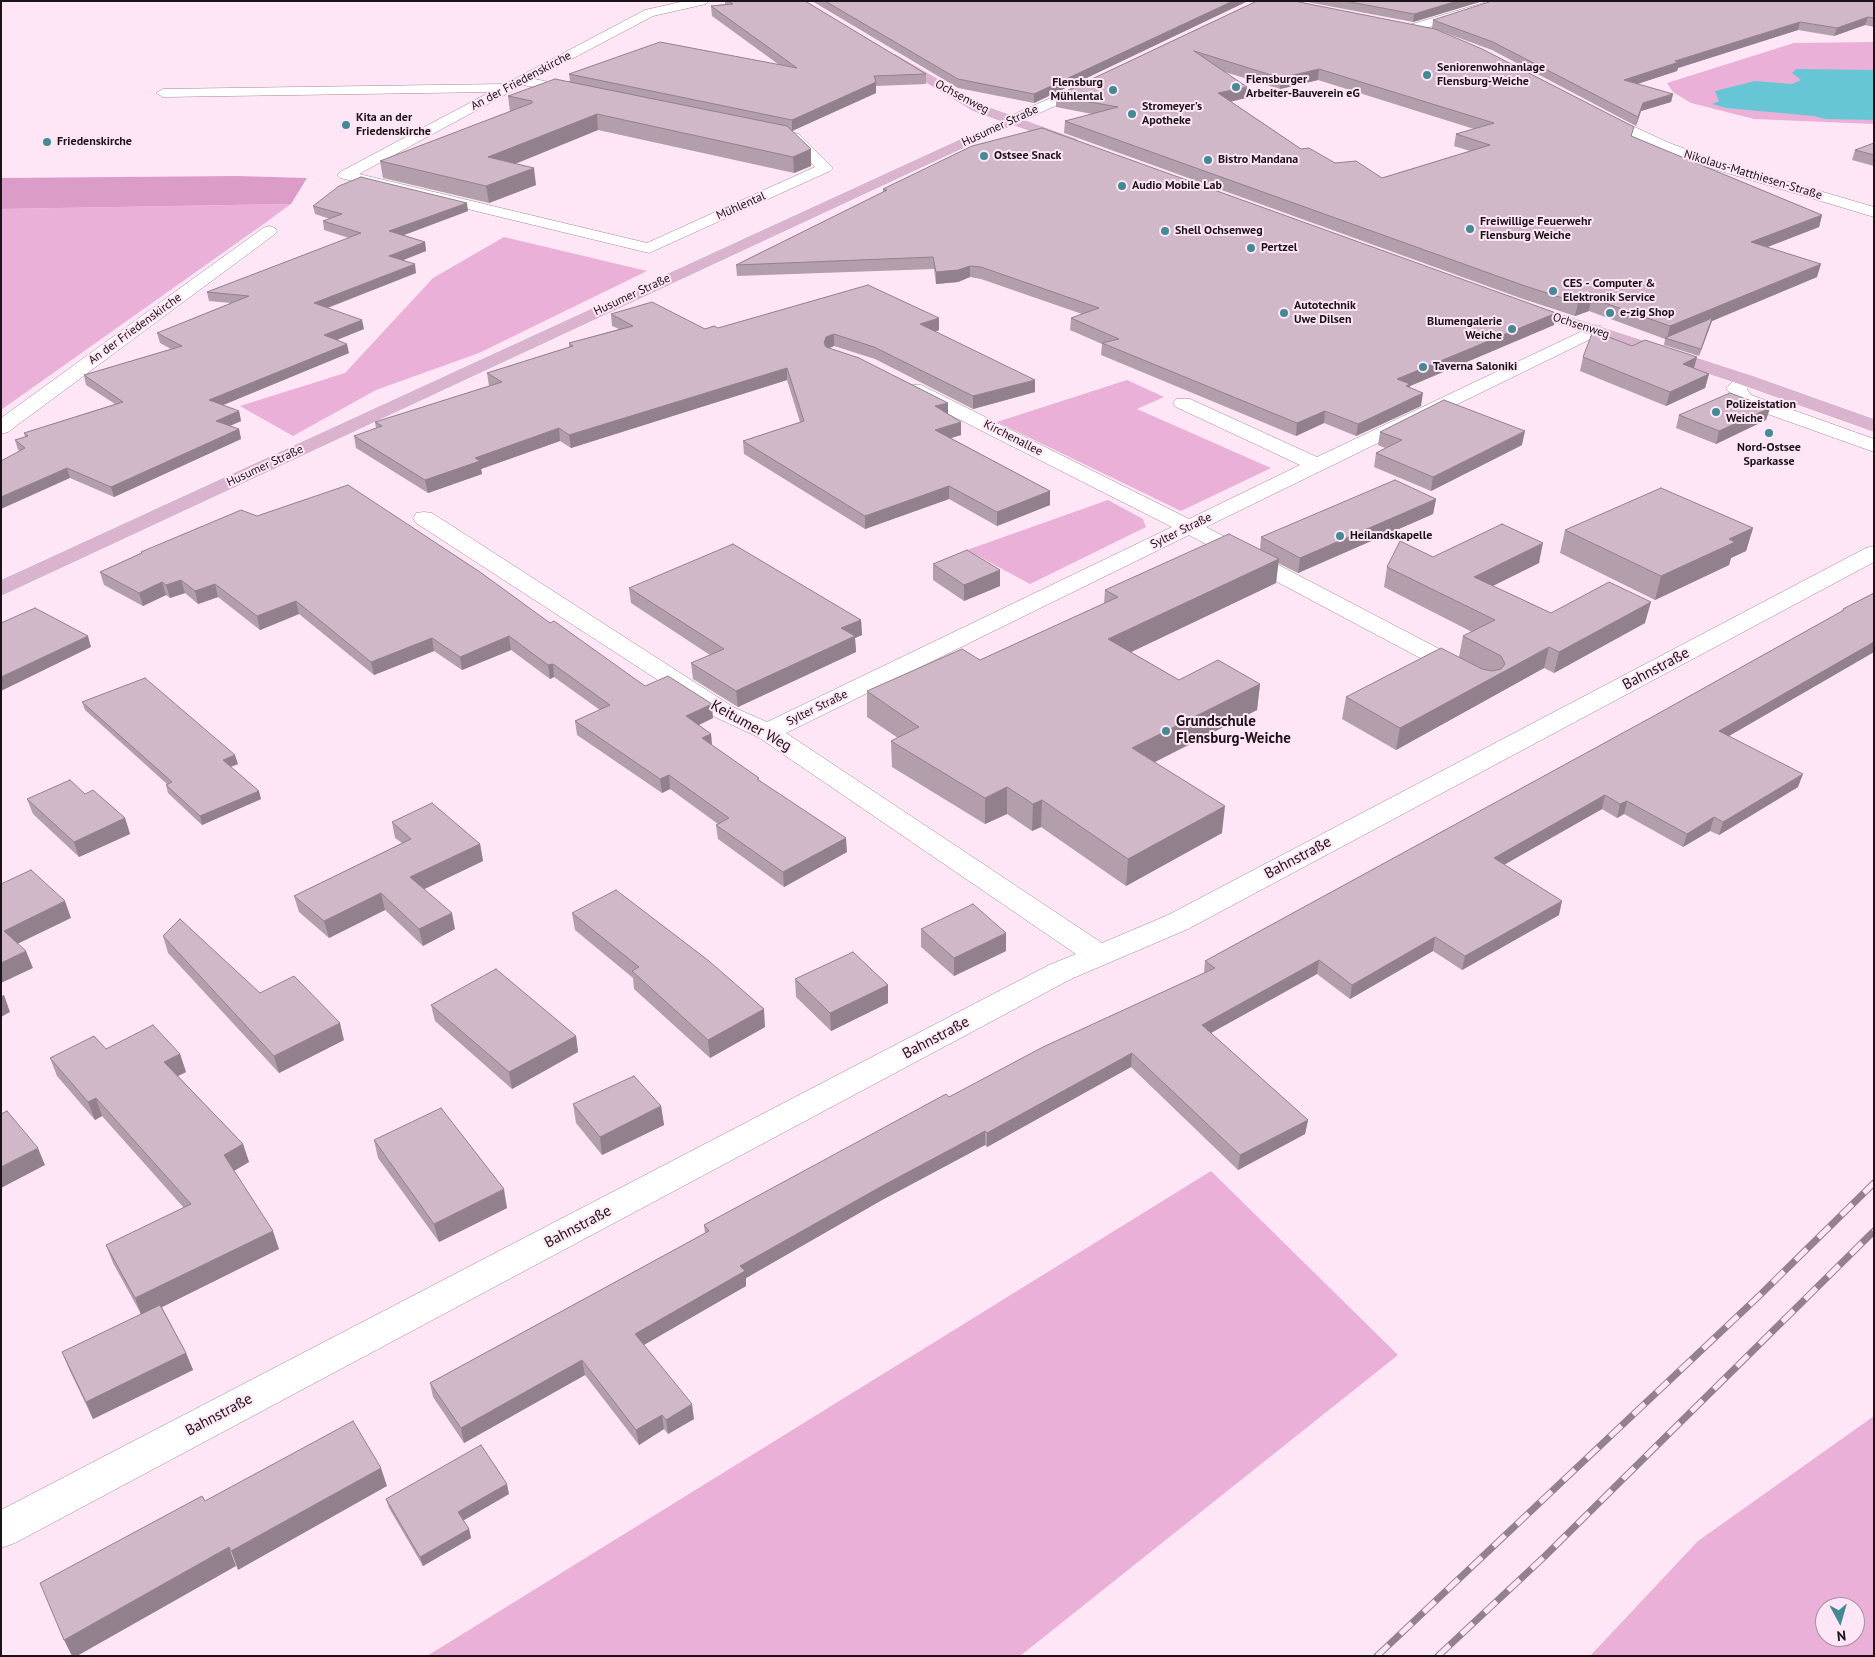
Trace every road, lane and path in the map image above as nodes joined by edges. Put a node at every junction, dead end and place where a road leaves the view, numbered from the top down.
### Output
1 (702, 1) edge
2 (1504, 1) edge
3 (1438, 35) edge
4 (881, 50) edge
5 (1106, 77) edge
6 (522, 81) junction
7 (506, 88) junction
8 (163, 93) dead end
9 (591, 94) edge
10 (1592, 110) edge
11 (1013, 120) junction
12 (766, 131) edge
13 (1082, 146) edge
14 (345, 175) joint
15 (1874, 212) edge
16 (269, 231) dead end
17 (1507, 301) edge
18 (1595, 330) junction
19 (893, 378) edge
20 (1746, 380) junction
21 (1182, 403) dead end
22 (1874, 426) edge
23 (1, 428) edge
24 (1874, 446) edge
25 (1317, 465) junction
26 (424, 518) dead end
27 (1189, 527) junction
28 (1874, 553) edge
29 (1, 589) edge
30 (1478, 679) edge
31 (767, 732) junction
32 (1099, 955) junction
33 (1, 1530) edge

1 - 6 street, An der Friedenskirche
2 - 3 street
4 - 11 main road, Ochsenweg
5 - 11 street, Husumer Straße
6 - 7 street, An der Friedenskirche
6 - 9 street
7 - 8 street
7 - 14 street, An der Friedenskirche
10 - 15 street, Nikolaus-Matthiesen-Straße
11 - 13 main road, Ochsenweg
11 - 29 main road, Husumer Straße
12 - 14 street, Mühlental
16 - 23 street, An der Friedenskirche
17 - 18 main road, Ochsenweg
18 - 20 main road, Ochsenweg
18 - 25 street, Sylter Straße
19 - 27 street, Kirchenallee
20 - 22 main road, Ochsenweg
20 - 24 street
21 - 25 street
25 - 27 street, Sylter Straße
26 - 31 street, Keitumer Weg
27 - 30 street, Kirchenallee
27 - 31 street, Sylter Straße
28 - 32 street, Bahnstraße
31 - 32 street, Keitumer Weg
32 - 33 street, Bahnstraße

